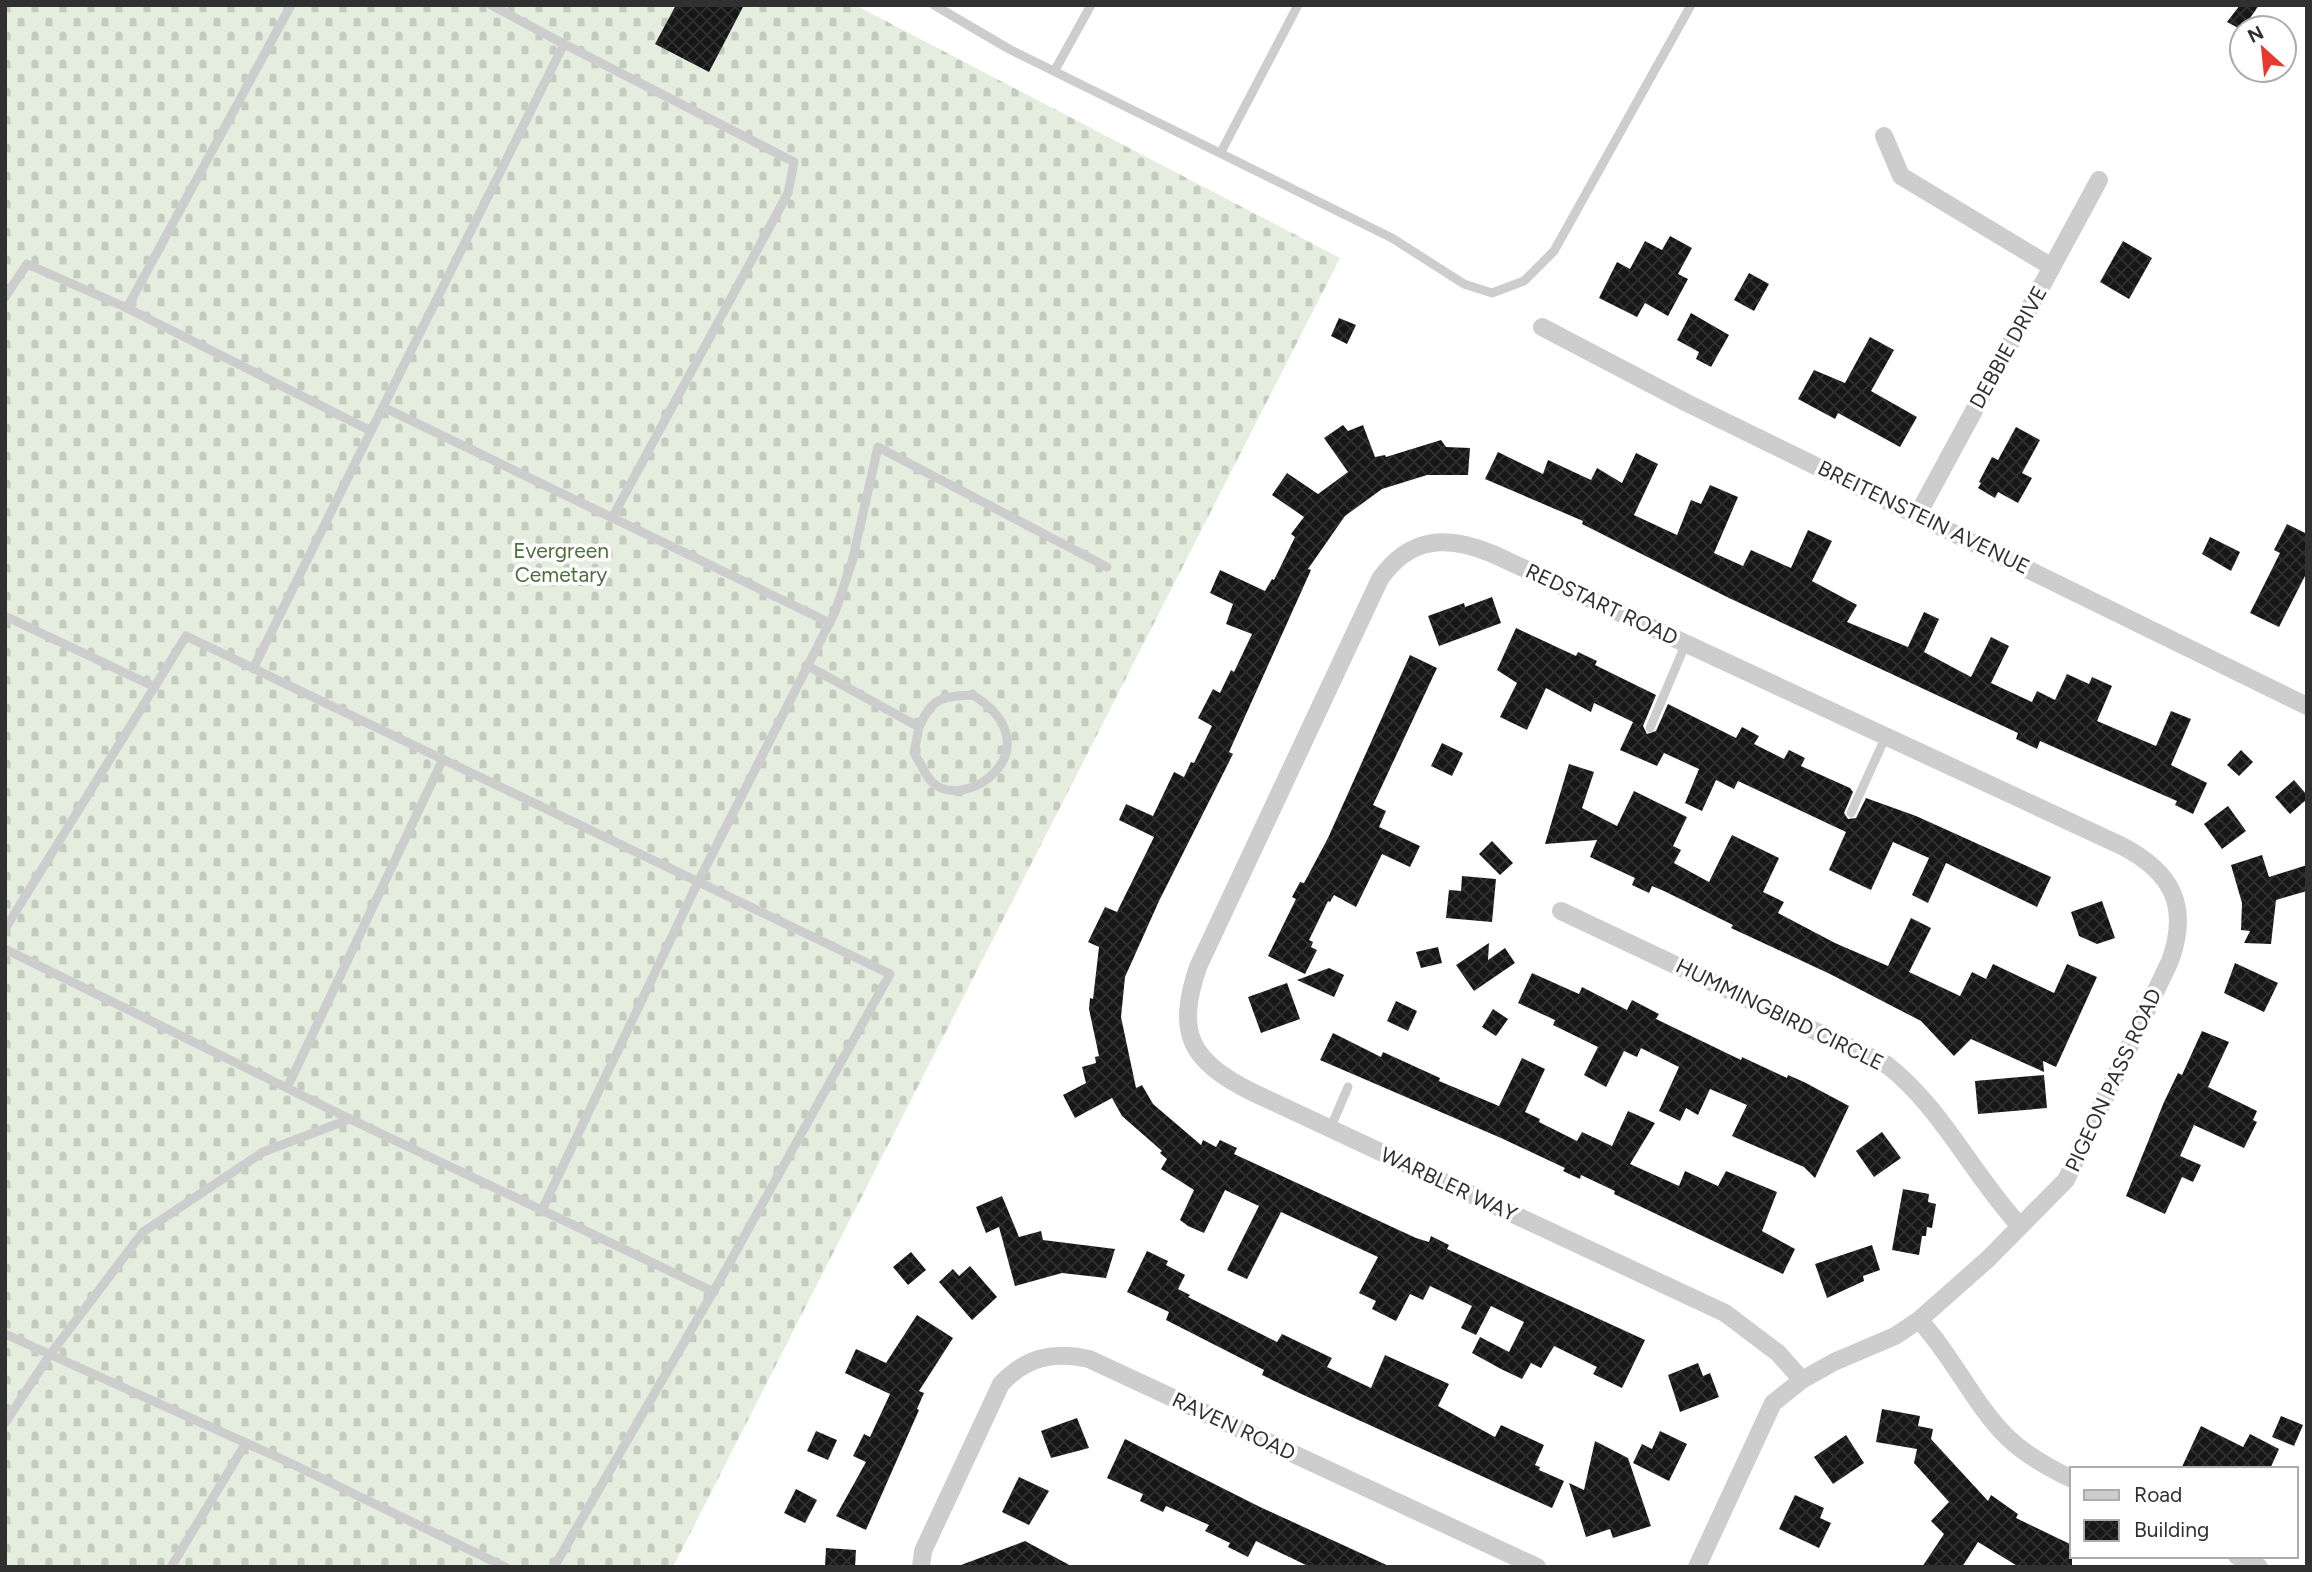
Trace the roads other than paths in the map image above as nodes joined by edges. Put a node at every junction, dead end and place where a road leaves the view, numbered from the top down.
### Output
1 (291, 5) edge
2 (491, 5) edge
3 (933, 5) edge
4 (1091, 5) edge
5 (1298, 5) edge
6 (1691, 5) edge
7 (564, 44) junction
8 (1055, 70) junction
9 (1884, 136) dead end
10 (1221, 152) junction
11 (2099, 180) dead end
12 (2052, 267) junction
13 (5, 297) edge
14 (127, 308) junction
15 (1542, 327) dead end
16 (383, 407) junction
17 (371, 431) junction
18 (1918, 513) junction
19 (612, 518) junction
20 (1107, 567) dead end
21 (5, 616) edge
22 (830, 623) junction
23 (1686, 643) junction
24 (808, 666) junction
25 (253, 668) junction
26 (155, 687) junction
27 (2306, 703) edge
28 (919, 727) junction
29 (1650, 728) dead end
30 (1886, 736) junction
31 (443, 760) junction
32 (1851, 813) dead end
33 (698, 882) junction
34 (2174, 894) joint
35 (1561, 911) dead end
36 (5, 929) edge
37 (1212, 938) joint
38 (5, 949) edge
39 (1348, 1087) dead end
40 (287, 1088) junction
41 (350, 1119) junction
42 (1330, 1129) junction
43 (542, 1210) junction
44 (2019, 1225) junction
45 (714, 1292) junction
46 (1919, 1320) junction
47 (5, 1334) edge
48 (49, 1356) junction
49 (1802, 1380) junction
50 (5, 1423) edge
51 (246, 1443) junction
52 (2070, 1478) edge
53 (2241, 1558) edge
54 (171, 1567) edge
55 (505, 1567) edge
56 (554, 1567) edge
57 (921, 1567) edge
58 (1537, 1567) edge
59 (1697, 1567) edge
60 (2259, 1567) edge

1 - 14 lane
2 - 7 lane
3 - 8 lane
4 - 8 lane
5 - 10 lane
6 - 10 lane
7 - 16 lane
7 - 19 lane
8 - 10 lane
9 - 12 street
11 - 12 street, DEBBIE DRIVE
12 - 18 street, DEBBIE DRIVE
13 - 14 lane
14 - 17 lane
15 - 18 street, BREITENSTEIN AVENUE
16 - 17 lane
16 - 19 lane
17 - 25 lane
18 - 27 street, BREITENSTEIN AVENUE
19 - 22 lane
20 - 22 lane
21 - 26 lane
22 - 24 lane
23 - 29 lane
23 - 30 street, REDSTART ROAD
23 - 37 street, REDSTART ROAD
24 - 28 lane
24 - 33 lane
25 - 26 lane
25 - 31 lane
26 - 36 lane
28 - 28 lane
30 - 32 lane
30 - 34 street, REDSTART ROAD
31 - 33 lane
31 - 40 lane
33 - 43 lane
33 - 45 lane
34 - 44 street, PIGEON PASS ROAD
35 - 44 street, HUMMINGBIRD CIRCLE
37 - 42 street, WARBLER WAY
38 - 40 lane
39 - 42 lane
40 - 41 lane
41 - 43 lane
41 - 48 lane
42 - 49 street, WARBLER WAY
43 - 45 lane
44 - 46 street, PIGEON PASS ROAD
45 - 56 lane
46 - 49 street, PIGEON PASS ROAD
46 - 52 street
47 - 48 lane
48 - 50 lane
48 - 51 lane
49 - 59 street, PIGEON PASS ROAD
51 - 54 lane
51 - 55 lane
53 - 60 street
57 - 58 street, RAVEN ROAD

